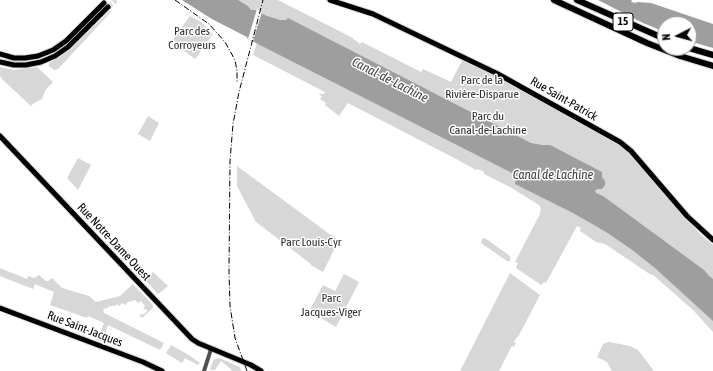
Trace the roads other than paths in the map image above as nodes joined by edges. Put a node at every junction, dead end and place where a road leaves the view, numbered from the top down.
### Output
1 (330, 0) edge
2 (554, 0) edge
3 (577, 0) edge
4 (657, 35) edge
5 (697, 50) edge
6 (0, 54) edge
7 (713, 55) edge
8 (0, 62) edge
9 (712, 66) edge
10 (0, 136) edge
11 (713, 240) edge
12 (0, 308) edge
13 (211, 349) junction
14 (162, 371) edge
15 (204, 371) edge
16 (261, 371) edge

1 - 11 main road, Rue Saint-Patrick
2 - 9 highway, 15
3 - 4 highway, 15
5 - 7 highway
6 - 8 main road
10 - 13 main road, Rue Notre-Dame Ouest
12 - 14 main road, Rue Saint-Jacques
13 - 15 street
13 - 16 main road, Rue Notre-Dame Ouest

